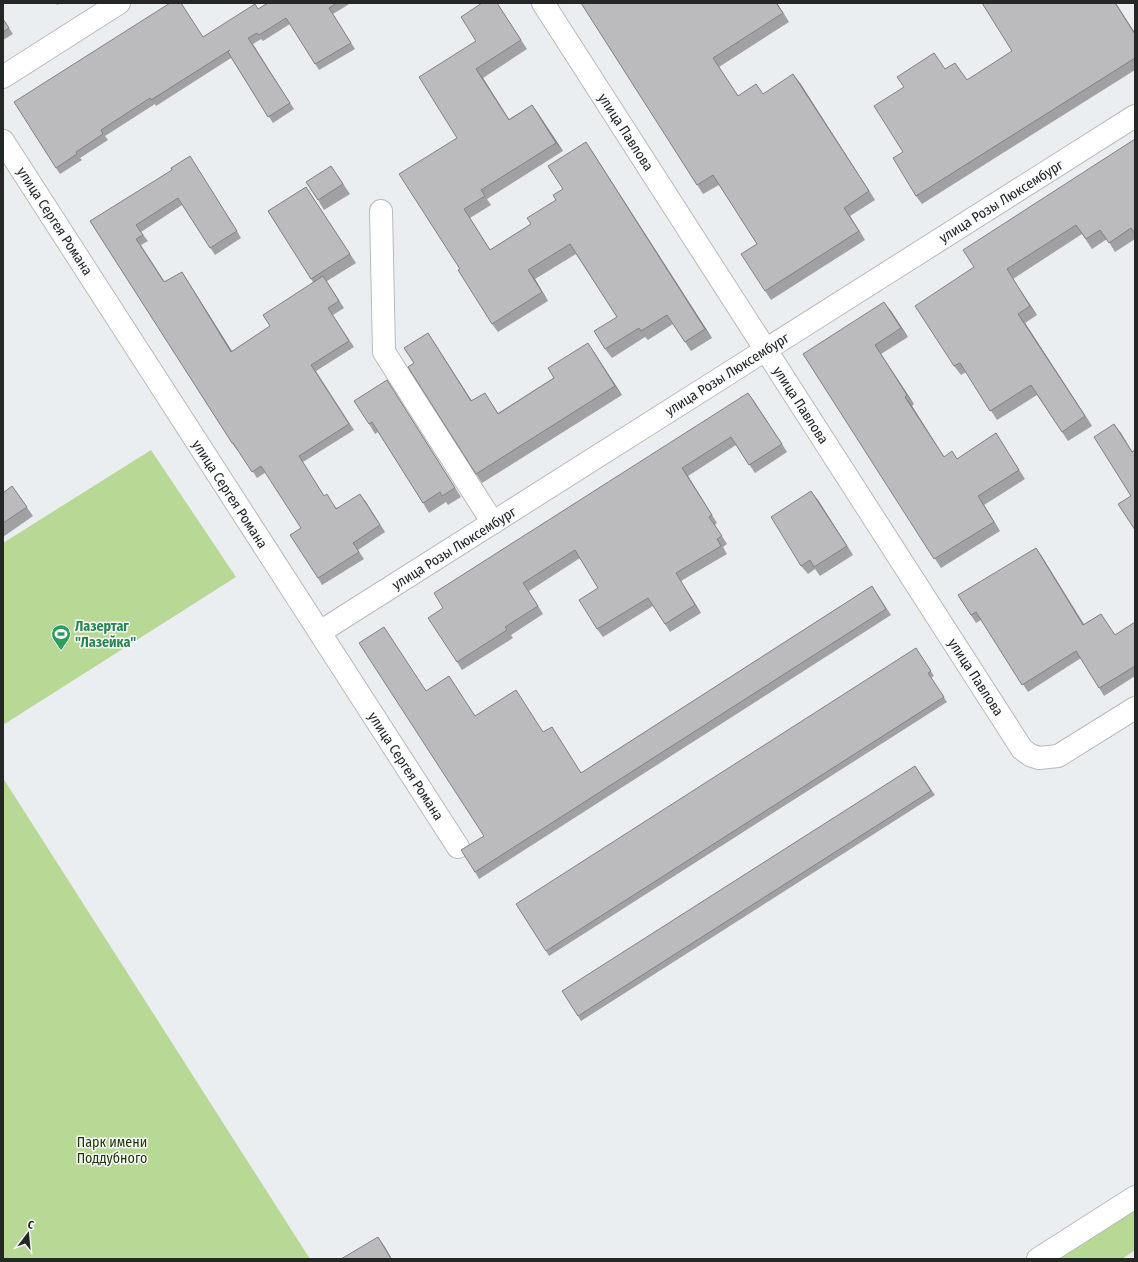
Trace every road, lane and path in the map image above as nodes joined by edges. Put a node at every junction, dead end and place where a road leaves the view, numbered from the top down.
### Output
1 (120, 3) edge
2 (543, 3) edge
3 (3, 77) edge
4 (1135, 116) edge
5 (3, 141) edge
6 (381, 211) dead end
7 (766, 350) junction
8 (493, 523) junction
9 (320, 632) junction
10 (1135, 708) edge
11 (458, 847) dead end
12 (1135, 1198) edge
13 (1038, 1259) edge

1 - 3 street
2 - 7 street, улица Павлова
4 - 7 street, улица Розы Люксембург
5 - 9 street, улица Сергея Романа
6 - 8 street
7 - 8 street, улица Розы Люксембург
7 - 10 street, улица Павлова
8 - 9 street, улица Розы Люксембург
9 - 11 street, улица Сергея Романа
12 - 13 street

